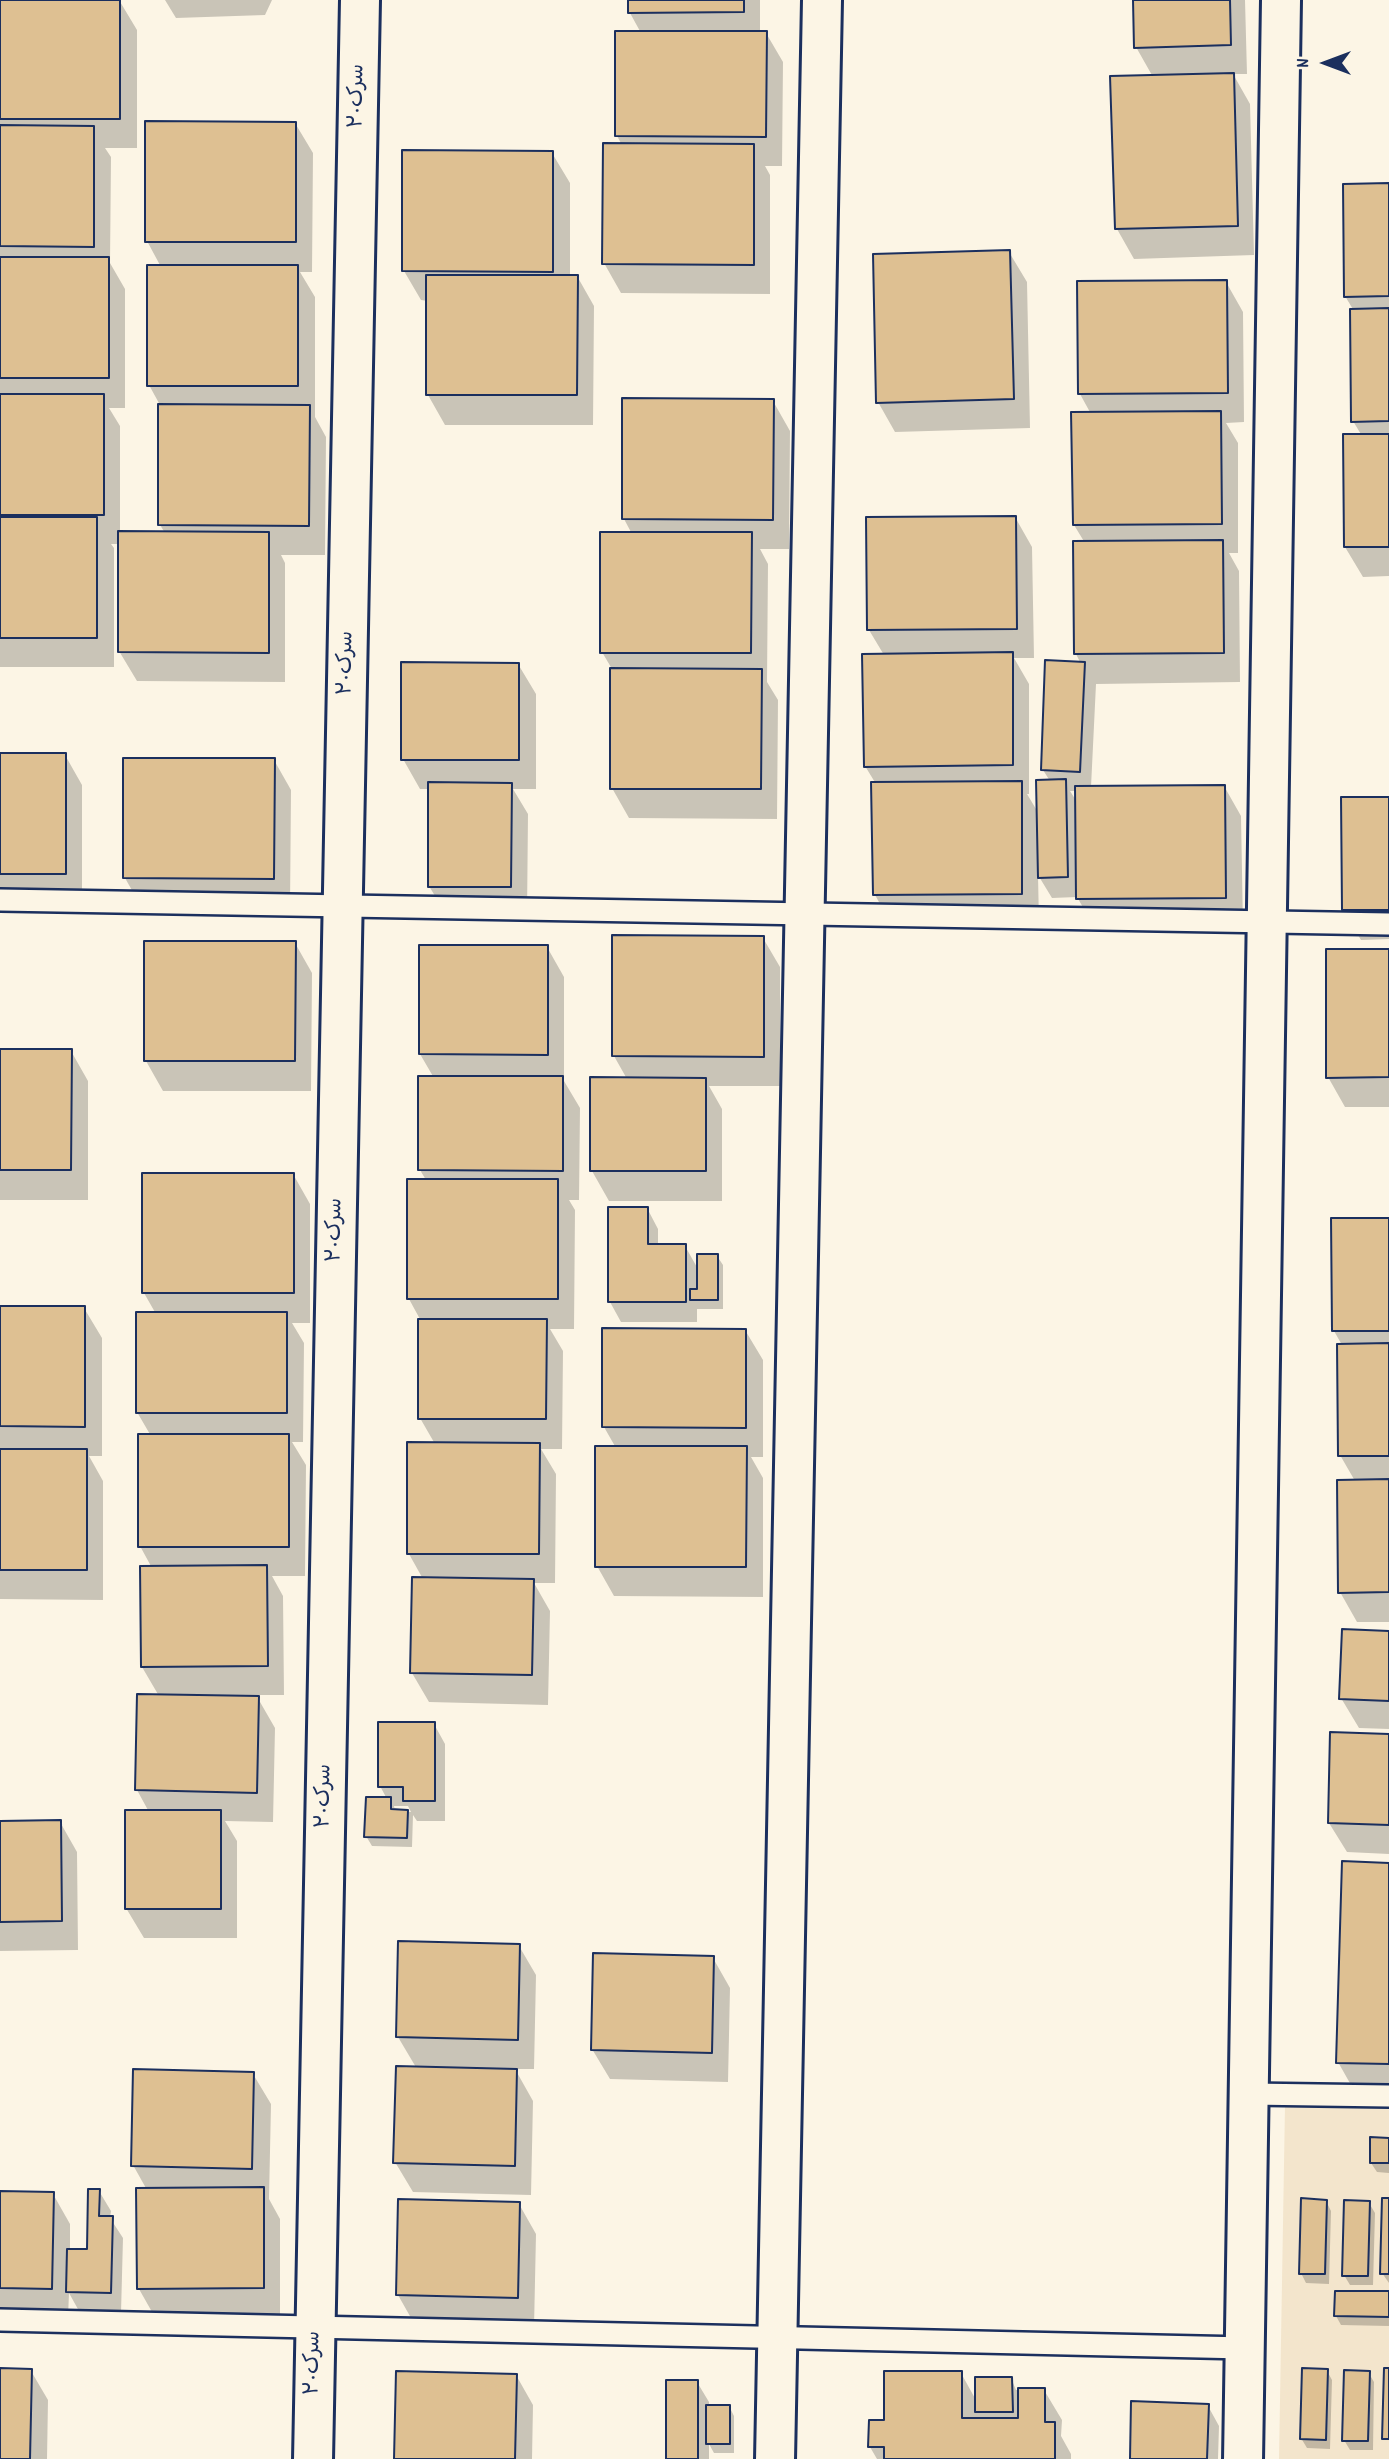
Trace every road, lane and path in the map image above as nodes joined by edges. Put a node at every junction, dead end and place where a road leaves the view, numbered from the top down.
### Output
1 (360, 0) edge
2 (822, 0) edge
3 (1281, 0) edge
4 (0, 900) edge
5 (343, 906) junction
6 (804, 914) junction
7 (1267, 922) junction
8 (1389, 924) edge
9 (1249, 2094) junction
10 (1389, 2096) edge
11 (0, 2320) edge
12 (316, 2328) junction
13 (777, 2338) junction
14 (1245, 2348) junction
15 (313, 2459) edge
16 (775, 2459) edge
17 (1243, 2459) edge

1 - 5 street, سرک۲۰
2 - 6 street
3 - 7 street
4 - 5 lane
5 - 6 lane
5 - 12 street, سرک۲۰
6 - 7 lane
6 - 13 street
7 - 8 lane
7 - 9 street
9 - 10 lane
9 - 14 street
11 - 12 lane
12 - 13 lane
12 - 15 street, سرک۲۰
13 - 14 lane
13 - 16 street
14 - 17 street

